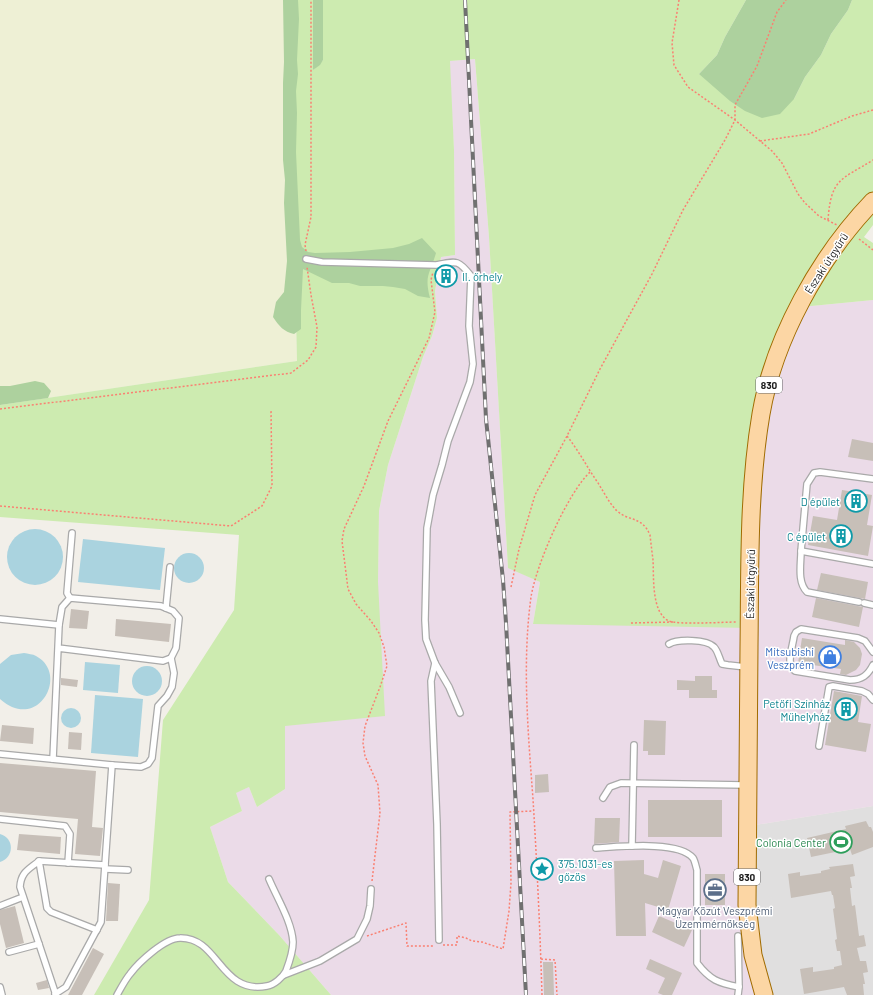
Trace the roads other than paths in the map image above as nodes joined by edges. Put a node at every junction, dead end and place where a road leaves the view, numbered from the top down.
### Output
1 (873, 201) edge
2 (306, 258) road end
3 (873, 480) edge
4 (72, 533) dead end
5 (801, 551) junction
6 (873, 564) edge
7 (170, 567) dead end
8 (70, 598) junction
9 (873, 605) edge
10 (166, 608) junction
11 (0, 619) edge
12 (59, 625) junction
13 (669, 644) dead end
14 (58, 648) junction
15 (873, 652) edge
16 (171, 658) junction
17 (435, 663) junction
18 (873, 664) edge
19 (749, 667) junction
20 (873, 700) edge
21 (460, 713) dead end
22 (634, 745) dead end
23 (819, 746) dead end
24 (0, 754) edge
25 (52, 760) junction
26 (112, 765) junction
27 (633, 783) junction
28 (748, 785) junction
29 (603, 798) dead end
30 (0, 819) edge
31 (632, 846) junction
32 (596, 848) dead end
33 (38, 861) junction
34 (68, 863) junction
35 (105, 867) junction
36 (128, 870) dead end
37 (269, 879) dead end
38 (371, 889) road end
39 (23, 897) junction
40 (0, 906) edge
41 (97, 930) junction
42 (738, 936) dead end
43 (39, 944) junction
44 (439, 944) road end
45 (9, 952) dead end
46 (284, 974) junction
47 (0, 987) edge
48 (739, 987) junction
49 (55, 994) edge
50 (2, 995) edge
51 (117, 995) edge
52 (738, 995) edge
53 (764, 995) edge

1 - 19 main road, Északi útgyűrű / 830
2 - 17 lane
3 - 5 lane
4 - 8 lane
5 - 6 lane
5 - 9 lane
7 - 10 lane
8 - 10 lane
8 - 12 lane
10 - 16 lane
11 - 12 lane
12 - 14 lane
13 - 19 lane
14 - 16 lane
14 - 25 lane
15 - 18 lane
16 - 26 lane
17 - 21 lane
17 - 44 lane
19 - 28 main road, Északi útgyűrű / 830
20 - 23 lane
22 - 27 lane
24 - 25 lane
25 - 26 lane
26 - 35 lane
27 - 28 lane
27 - 29 lane
27 - 31 lane
28 - 53 main road, Északi útgyűrű / 830
30 - 34 lane
31 - 32 lane
31 - 48 lane
33 - 34 lane
33 - 39 lane
33 - 41 lane
34 - 35 lane
35 - 36 lane
35 - 41 lane
37 - 46 lane
38 - 46 lane
39 - 40 lane
39 - 43 lane
41 - 49 lane
42 - 48 lane
43 - 45 lane
43 - 49 lane
46 - 51 lane
47 - 50 lane
48 - 52 lane

